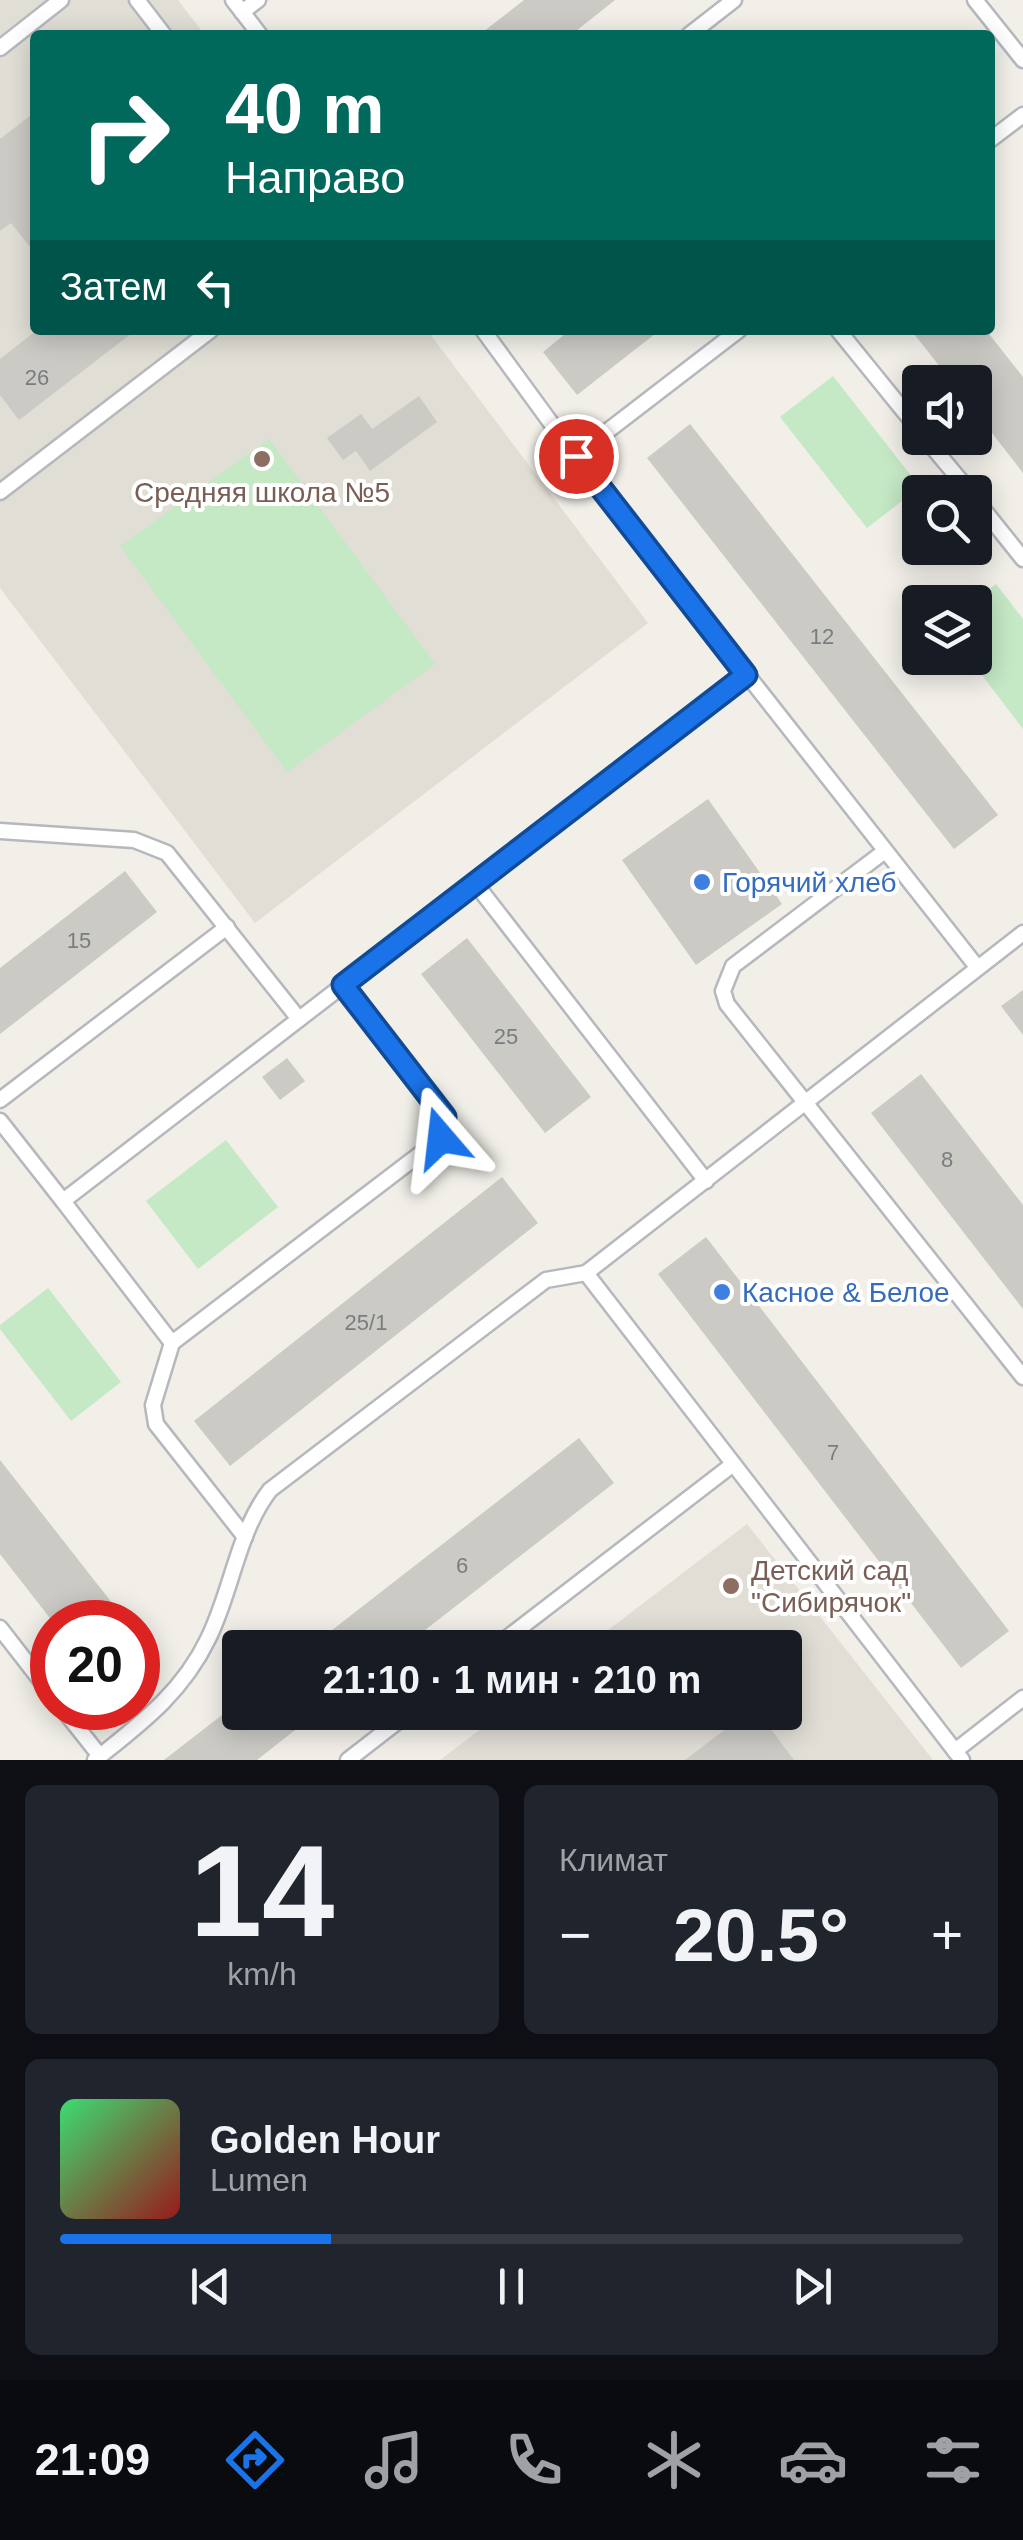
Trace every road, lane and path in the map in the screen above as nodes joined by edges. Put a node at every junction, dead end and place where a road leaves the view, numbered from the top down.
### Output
1 (60, 0) edge
2 (137, 0) edge
3 (258, 0) edge
4 (734, 0) edge
5 (975, 0) edge
6 (237, 6) edge
7 (160, 30) edge
8 (256, 30) edge
9 (695, 30) edge
10 (0, 48) edge
11 (1023, 60) edge
12 (1023, 115) edge
13 (995, 136) edge
14 (204, 335) edge
15 (487, 335) edge
16 (733, 335) edge
17 (842, 335) edge
18 (902, 409) edge
19 (939, 455) edge
20 (576, 456) junction
21 (956, 475) edge
22 (0, 492) edge
23 (992, 520) edge
24 (1023, 559) edge
25 (746, 675) junction
26 (0, 831) edge
27 (885, 851) junction
28 (475, 883) junction
29 (227, 928) junction
30 (1023, 933) edge
31 (977, 967) junction
32 (343, 985) junction
33 (300, 1018) junction
34 (0, 1100) edge
35 (808, 1104) junction
36 (0, 1121) edge
37 (706, 1181) junction
38 (64, 1201) junction
39 (586, 1273) junction
40 (172, 1344) junction
41 (1023, 1377) edge
42 (732, 1466) junction
43 (245, 1537) junction
44 (0, 1628) edge
45 (518, 1630) edge
46 (30, 1667) edge
47 (1023, 1698) edge
48 (77, 1730) edge
49 (387, 1730) edge
50 (958, 1756) edge
51 (97, 1758) edge
52 (348, 1760) edge

1 - 10 lane
2 - 7 lane
3 - 6 lane
4 - 9 lane
5 - 11 lane
6 - 8 lane
12 - 13 lane
14 - 22 lane
15 - 20 lane
16 - 20 lane
17 - 18 lane
19 - 21 lane
20 - 25 lane
23 - 24 lane
25 - 27 lane
25 - 28 lane
26 - 29 lane
27 - 31 lane
27 - 35 lane
28 - 32 lane
28 - 37 lane
29 - 33 lane
29 - 34 lane
30 - 31 lane
31 - 35 lane
32 - 33 lane
32 - 40 lane
33 - 38 lane
35 - 37 lane
35 - 41 lane
36 - 38 lane
37 - 39 lane
38 - 40 lane
39 - 42 lane
39 - 43 lane
40 - 43 lane
42 - 45 lane
42 - 50 lane
43 - 51 lane
44 - 46 lane
47 - 50 lane
48 - 51 lane
49 - 52 lane

